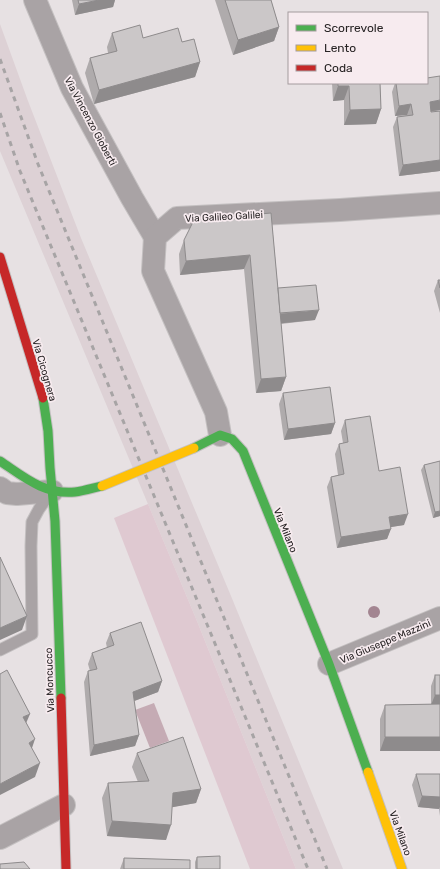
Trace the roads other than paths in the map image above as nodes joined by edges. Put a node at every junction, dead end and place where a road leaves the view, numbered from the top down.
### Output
1 (34, 0) edge
2 (440, 202) edge
3 (155, 237) junction
4 (0, 257) edge
5 (220, 435) junction
6 (0, 461) edge
7 (0, 488) edge
8 (52, 491) junction
9 (440, 618) edge
10 (0, 650) edge
11 (329, 664) junction
12 (64, 805) junction
13 (0, 838) edge
14 (66, 869) edge
15 (402, 869) edge

1 - 3 street, Via Vincenzo Gioberti
2 - 3 street, Via Galileo Galilei
3 - 5 street
4 - 8 street, Via Cicognera
5 - 8 street, bridge
5 - 11 street, Via Milano
6 - 8 street
7 - 8 street
8 - 10 lane
8 - 12 street, Via Moncucco
9 - 11 street, Via Giuseppe Mazzini
11 - 15 street, Via Milano
12 - 13 street
12 - 14 street, Via Moncucco

